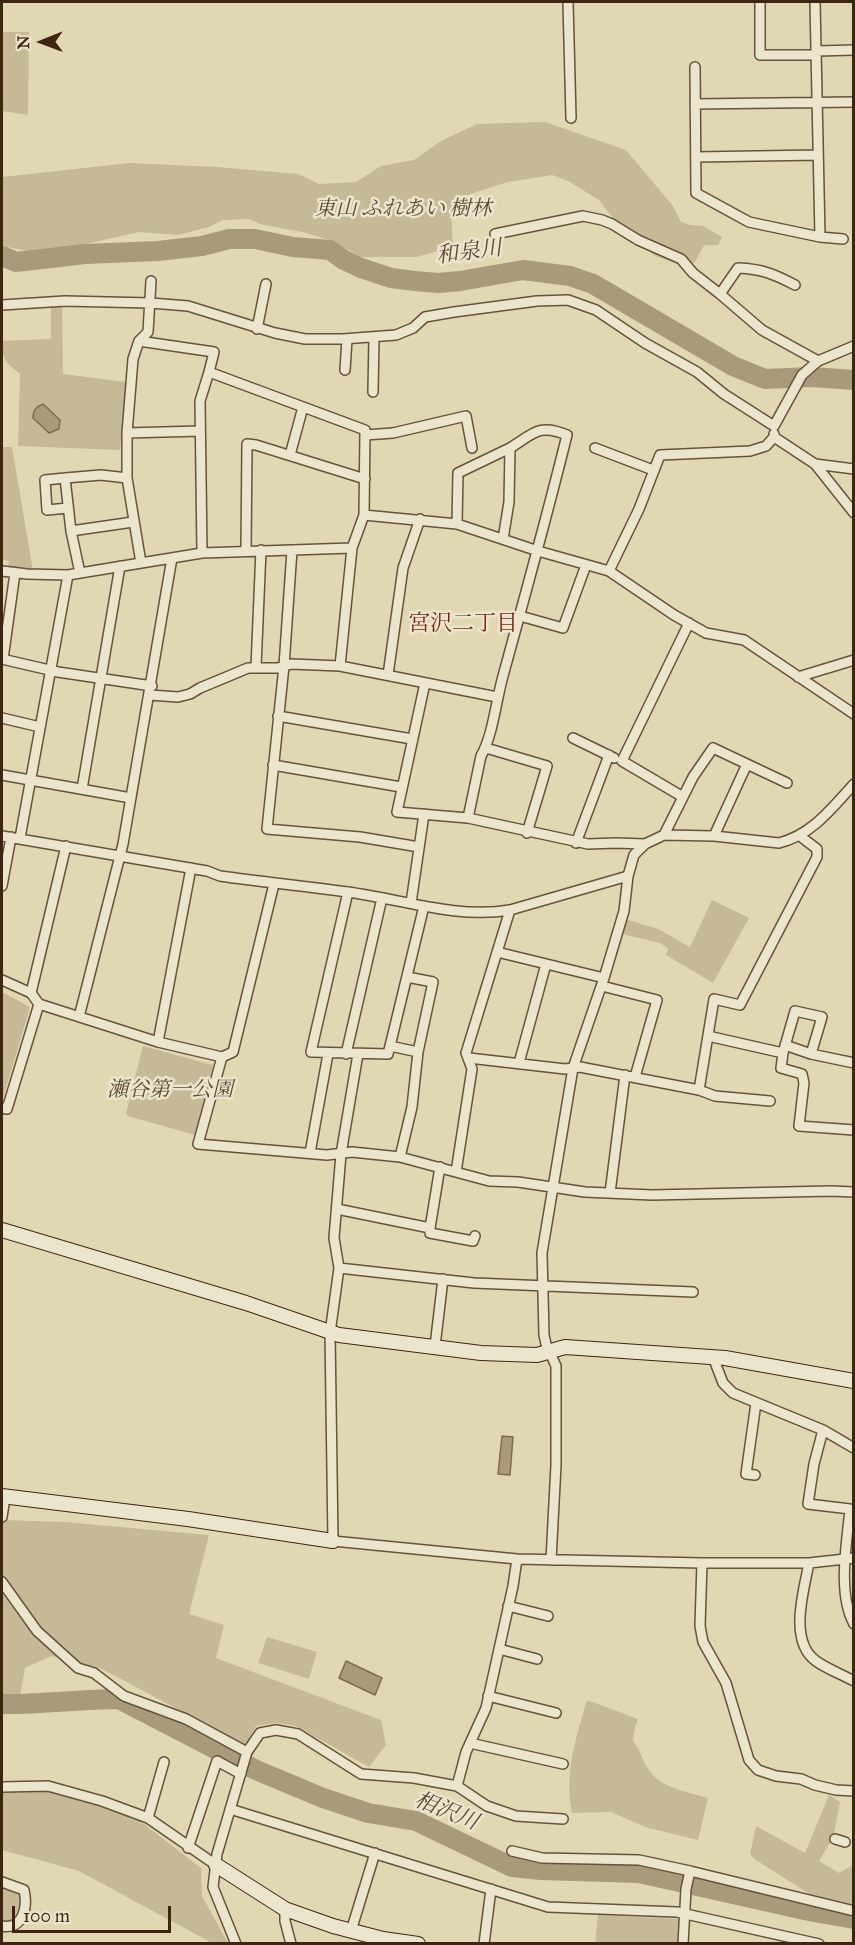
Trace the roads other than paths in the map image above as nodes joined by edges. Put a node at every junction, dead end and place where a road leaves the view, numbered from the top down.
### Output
1 (568, 2) edge
2 (760, 2) edge
3 (815, 2) edge
4 (854, 50) edge
5 (816, 53) junction
6 (695, 67) dead end
7 (854, 102) edge
8 (816, 103) junction
9 (695, 104) junction
10 (571, 118) dead end
11 (818, 155) junction
12 (696, 157) junction
13 (495, 234) dead end
14 (820, 237) junction
15 (843, 240) dead end
16 (151, 280) dead end
17 (266, 284) dead end
18 (795, 285) dead end
19 (720, 294) junction
20 (151, 303) junction
21 (2, 305) edge
22 (257, 329) junction
23 (374, 337) junction
24 (348, 339) junction
25 (139, 341) junction
26 (854, 346) edge
27 (818, 361) junction
28 (345, 370) dead end
29 (209, 372) junction
30 (373, 392) dead end
31 (303, 407) junction
32 (774, 426) junction
33 (200, 431) junction
34 (127, 433) junction
35 (365, 435) junction
36 (774, 437) junction
37 (472, 448) dead end
38 (510, 448) junction
39 (595, 448) dead end
40 (290, 455) junction
41 (815, 464) junction
42 (854, 469) edge
43 (653, 470) junction
44 (65, 478) junction
45 (127, 478) junction
46 (365, 479) junction
47 (68, 508) junction
48 (854, 513) edge
49 (364, 515) junction
50 (420, 519) junction
51 (133, 522) junction
52 (458, 524) junction
53 (71, 531) junction
54 (503, 540) junction
55 (352, 549) junction
56 (261, 550) junction
57 (292, 550) junction
58 (538, 550) junction
59 (246, 551) junction
60 (202, 553) junction
61 (172, 558) junction
62 (141, 563) junction
63 (586, 565) junction
64 (120, 566) junction
65 (2, 571) edge
66 (609, 571) junction
67 (15, 573) junction
68 (80, 573) junction
69 (68, 576) junction
70 (520, 616) junction
71 (689, 623) junction
72 (2, 659) edge
73 (854, 660) edge
74 (284, 666) junction
75 (340, 666) junction
76 (256, 667) junction
77 (51, 670) junction
78 (388, 675) junction
79 (798, 677) junction
80 (101, 679) junction
81 (425, 683) junction
82 (151, 690) junction
83 (497, 697) junction
84 (854, 714) edge
85 (279, 716) junction
86 (2, 718) edge
87 (40, 727) junction
88 (573, 738) dead end
89 (412, 739) junction
90 (486, 748) junction
91 (609, 755) junction
92 (622, 761) junction
93 (747, 764) junction
94 (273, 765) junction
95 (2, 775) edge
96 (31, 780) junction
97 (787, 783) dead end
98 (854, 784) edge
99 (401, 787) junction
100 (82, 789) junction
101 (683, 796) junction
102 (131, 798) junction
103 (424, 814) junction
104 (468, 818) junction
105 (527, 833) junction
106 (664, 835) junction
107 (714, 836) junction
108 (800, 836) junction
109 (11, 837) edge
110 (576, 843) junction
111 (645, 844) junction
112 (66, 846) junction
113 (419, 847) junction
114 (120, 855) junction
115 (191, 868) junction
116 (628, 876) junction
117 (274, 884) junction
118 (2, 886) edge
119 (348, 892) junction
120 (382, 898) junction
121 (411, 903) junction
122 (424, 906) junction
123 (510, 910) junction
124 (497, 952) junction
125 (546, 964) junction
126 (407, 977) junction
127 (2, 980) edge
128 (603, 982) junction
129 (31, 993) junction
130 (39, 1004) junction
131 (79, 1017) junction
132 (708, 1036) junction
133 (158, 1042) junction
134 (390, 1046) junction
135 (784, 1049) junction
136 (418, 1052) junction
137 (328, 1054) junction
138 (346, 1054) junction
139 (358, 1054) junction
140 (811, 1054) junction
141 (222, 1058) junction
142 (469, 1058) junction
143 (519, 1063) junction
144 (854, 1064) edge
145 (573, 1068) junction
146 (630, 1076) junction
147 (699, 1090) junction
148 (770, 1101) dead end
149 (2, 1108) edge
150 (854, 1130) edge
151 (310, 1153) junction
152 (341, 1154) junction
153 (400, 1157) junction
154 (440, 1167) junction
155 (456, 1172) junction
156 (553, 1188) junction
157 (854, 1192) edge
158 (610, 1193) junction
159 (337, 1209) junction
160 (430, 1228) junction
161 (2, 1230) edge
162 (475, 1236) dead end
163 (339, 1268) junction
164 (443, 1279) junction
165 (543, 1286) junction
166 (693, 1292) dead end
167 (330, 1333) junction
168 (435, 1347) junction
169 (549, 1351) junction
170 (713, 1357) junction
171 (854, 1381) edge
172 (756, 1403) junction
173 (823, 1430) junction
174 (854, 1448) edge
175 (754, 1475) dead end
176 (3, 1496) edge
177 (2, 1517) edge
178 (333, 1541) junction
179 (517, 1559) junction
180 (850, 1559) edge
181 (552, 1560) junction
182 (702, 1563) junction
183 (809, 1563) junction
184 (2, 1582) edge
185 (508, 1606) junction
186 (548, 1616) dead end
187 (854, 1623) edge
188 (499, 1649) junction
189 (537, 1659) dead end
190 (854, 1681) edge
191 (488, 1696) junction
192 (556, 1713) dead end
193 (470, 1743) junction
194 (246, 1755) junction
195 (164, 1762) dead end
196 (563, 1764) dead end
197 (242, 1772) junction
198 (2, 1786) edge
199 (457, 1786) junction
200 (854, 1791) edge
201 (230, 1809) junction
202 (148, 1818) junction
203 (563, 1819) dead end
204 (188, 1848) junction
205 (512, 1851) dead end
206 (375, 1854) junction
207 (216, 1865) junction
208 (689, 1873) junction
209 (2, 1882) edge
210 (491, 1889) junction
211 (285, 1909) junction
212 (854, 1911) edge
213 (685, 1914) junction
214 (2, 1926) edge
215 (351, 1931) junction
216 (236, 1944) edge
217 (291, 1944) edge
218 (418, 1944) edge
219 (484, 1944) edge
220 (683, 1944) edge
221 (819, 1944) edge

1 - 10 street
2 - 5 street
3 - 5 street
4 - 5 street
5 - 8 street
6 - 9 street
7 - 8 street
8 - 9 street
8 - 11 street
9 - 12 street
11 - 12 street
11 - 14 street
12 - 14 street
13 - 19 street
14 - 15 street
16 - 20 street
17 - 22 street
18 - 19 street
19 - 27 street
20 - 21 street
20 - 22 street
20 - 25 street
22 - 24 street
23 - 24 street
23 - 30 street
23 - 32 street
24 - 28 street
25 - 29 street
25 - 34 street
26 - 27 street
27 - 32 street
29 - 31 street
29 - 33 street
31 - 35 street
31 - 40 street
32 - 36 street
33 - 34 street
33 - 60 street
34 - 45 street
35 - 37 street
35 - 46 street
36 - 41 street
36 - 43 street
38 - 52 street
38 - 54 street
38 - 58 street
39 - 43 street
40 - 46 street
40 - 59 street
41 - 42 street
41 - 48 street
43 - 66 street
44 - 45 street
44 - 47 street
44 - 47 street
45 - 51 street
46 - 49 street
47 - 53 street
49 - 50 street
49 - 55 street
50 - 52 street
50 - 78 street
51 - 53 street
51 - 62 street
52 - 54 street
53 - 68 street
54 - 58 street
55 - 57 street
55 - 75 street
56 - 57 street
56 - 59 street
56 - 76 street
57 - 74 street
58 - 63 street
58 - 70 street
59 - 60 street
60 - 61 street
61 - 62 street
61 - 82 street
62 - 64 street
63 - 66 street
63 - 70 street
64 - 68 street
64 - 80 street
65 - 67 street
66 - 71 street
67 - 69 street
67 - 72 street
68 - 69 street
69 - 77 street
70 - 83 street
71 - 79 street
71 - 92 street
72 - 77 street
73 - 79 street
74 - 75 street
74 - 76 street
74 - 85 street
75 - 78 street
76 - 82 street
77 - 80 street
77 - 87 street
78 - 81 street
79 - 84 street
80 - 82 street
80 - 100 street
81 - 83 street
81 - 89 street
82 - 102 street
83 - 90 street
85 - 89 street
85 - 94 street
86 - 87 street
87 - 96 street
88 - 91 street
89 - 99 street
90 - 104 street
90 - 105 street
91 - 92 street
91 - 110 street
92 - 101 street
93 - 97 street
93 - 101 street
93 - 107 street
94 - 99 street
94 - 113 street
95 - 96 street
96 - 100 street
96 - 109 street
98 - 108 street
99 - 103 street
100 - 102 street
101 - 106 street
102 - 114 street
103 - 104 street
103 - 113 street
104 - 105 street
105 - 110 street
106 - 107 street
106 - 111 street
107 - 108 street
108 - 132 street
109 - 112 street
109 - 118 street
110 - 111 street
111 - 116 street
112 - 114 street
112 - 129 street
113 - 121 street
114 - 115 street
114 - 131 street
115 - 117 street
115 - 133 street
116 - 123 street
116 - 128 street
117 - 119 street
117 - 141 street
119 - 120 street
119 - 137 street
120 - 121 street
120 - 138 street
121 - 122 street
122 - 123 street
122 - 126 street
123 - 124 street
124 - 125 street
124 - 142 street
125 - 128 street
125 - 143 street
126 - 134 street
126 - 136 street
127 - 129 street
128 - 145 street
128 - 146 street
129 - 130 street
130 - 131 street
130 - 149 street
131 - 133 street
132 - 135 street
132 - 147 street
133 - 141 street
134 - 136 street
134 - 139 street
135 - 140 street
135 - 140 street
135 - 150 street
136 - 153 street
137 - 138 street
137 - 151 street
138 - 139 street
139 - 152 street
140 - 144 street
141 - 151 street
142 - 143 street
142 - 155 street
143 - 145 street
145 - 146 street
145 - 156 street
146 - 147 street
146 - 158 street
147 - 148 street
151 - 152 street
152 - 153 street
152 - 159 street
153 - 154 street
154 - 155 street
154 - 160 street
155 - 156 street
156 - 158 street
156 - 165 street
157 - 158 street
159 - 160 street
159 - 163 street
160 - 162 street
161 - 167 street
163 - 164 street
163 - 167 street
164 - 165 street
164 - 168 street
165 - 166 street
165 - 169 street
167 - 168 street
167 - 178 street
168 - 169 street
169 - 170 street
169 - 181 street
170 - 171 street
170 - 172 street
172 - 173 street
172 - 175 street
173 - 174 street
173 - 180 street
176 - 177 street
176 - 178 street
178 - 179 street
179 - 181 street
179 - 185 street
180 - 183 street
180 - 187 street
181 - 182 street
182 - 183 street
182 - 200 street
183 - 190 street
184 - 194 street
185 - 186 street
185 - 188 street
188 - 189 street
188 - 191 street
191 - 192 street
191 - 193 street
193 - 196 street
193 - 199 street
194 - 197 street
194 - 199 street
195 - 202 street
197 - 201 street
197 - 204 street
198 - 202 street
199 - 203 street
201 - 206 street
201 - 207 street
202 - 204 street
204 - 207 street
205 - 208 street
206 - 210 street
206 - 215 street
207 - 211 street
207 - 216 street
208 - 212 street
208 - 213 street
209 - 214 street
210 - 213 street
210 - 219 street
211 - 215 street
211 - 217 street
213 - 220 street
213 - 221 street
215 - 218 street

